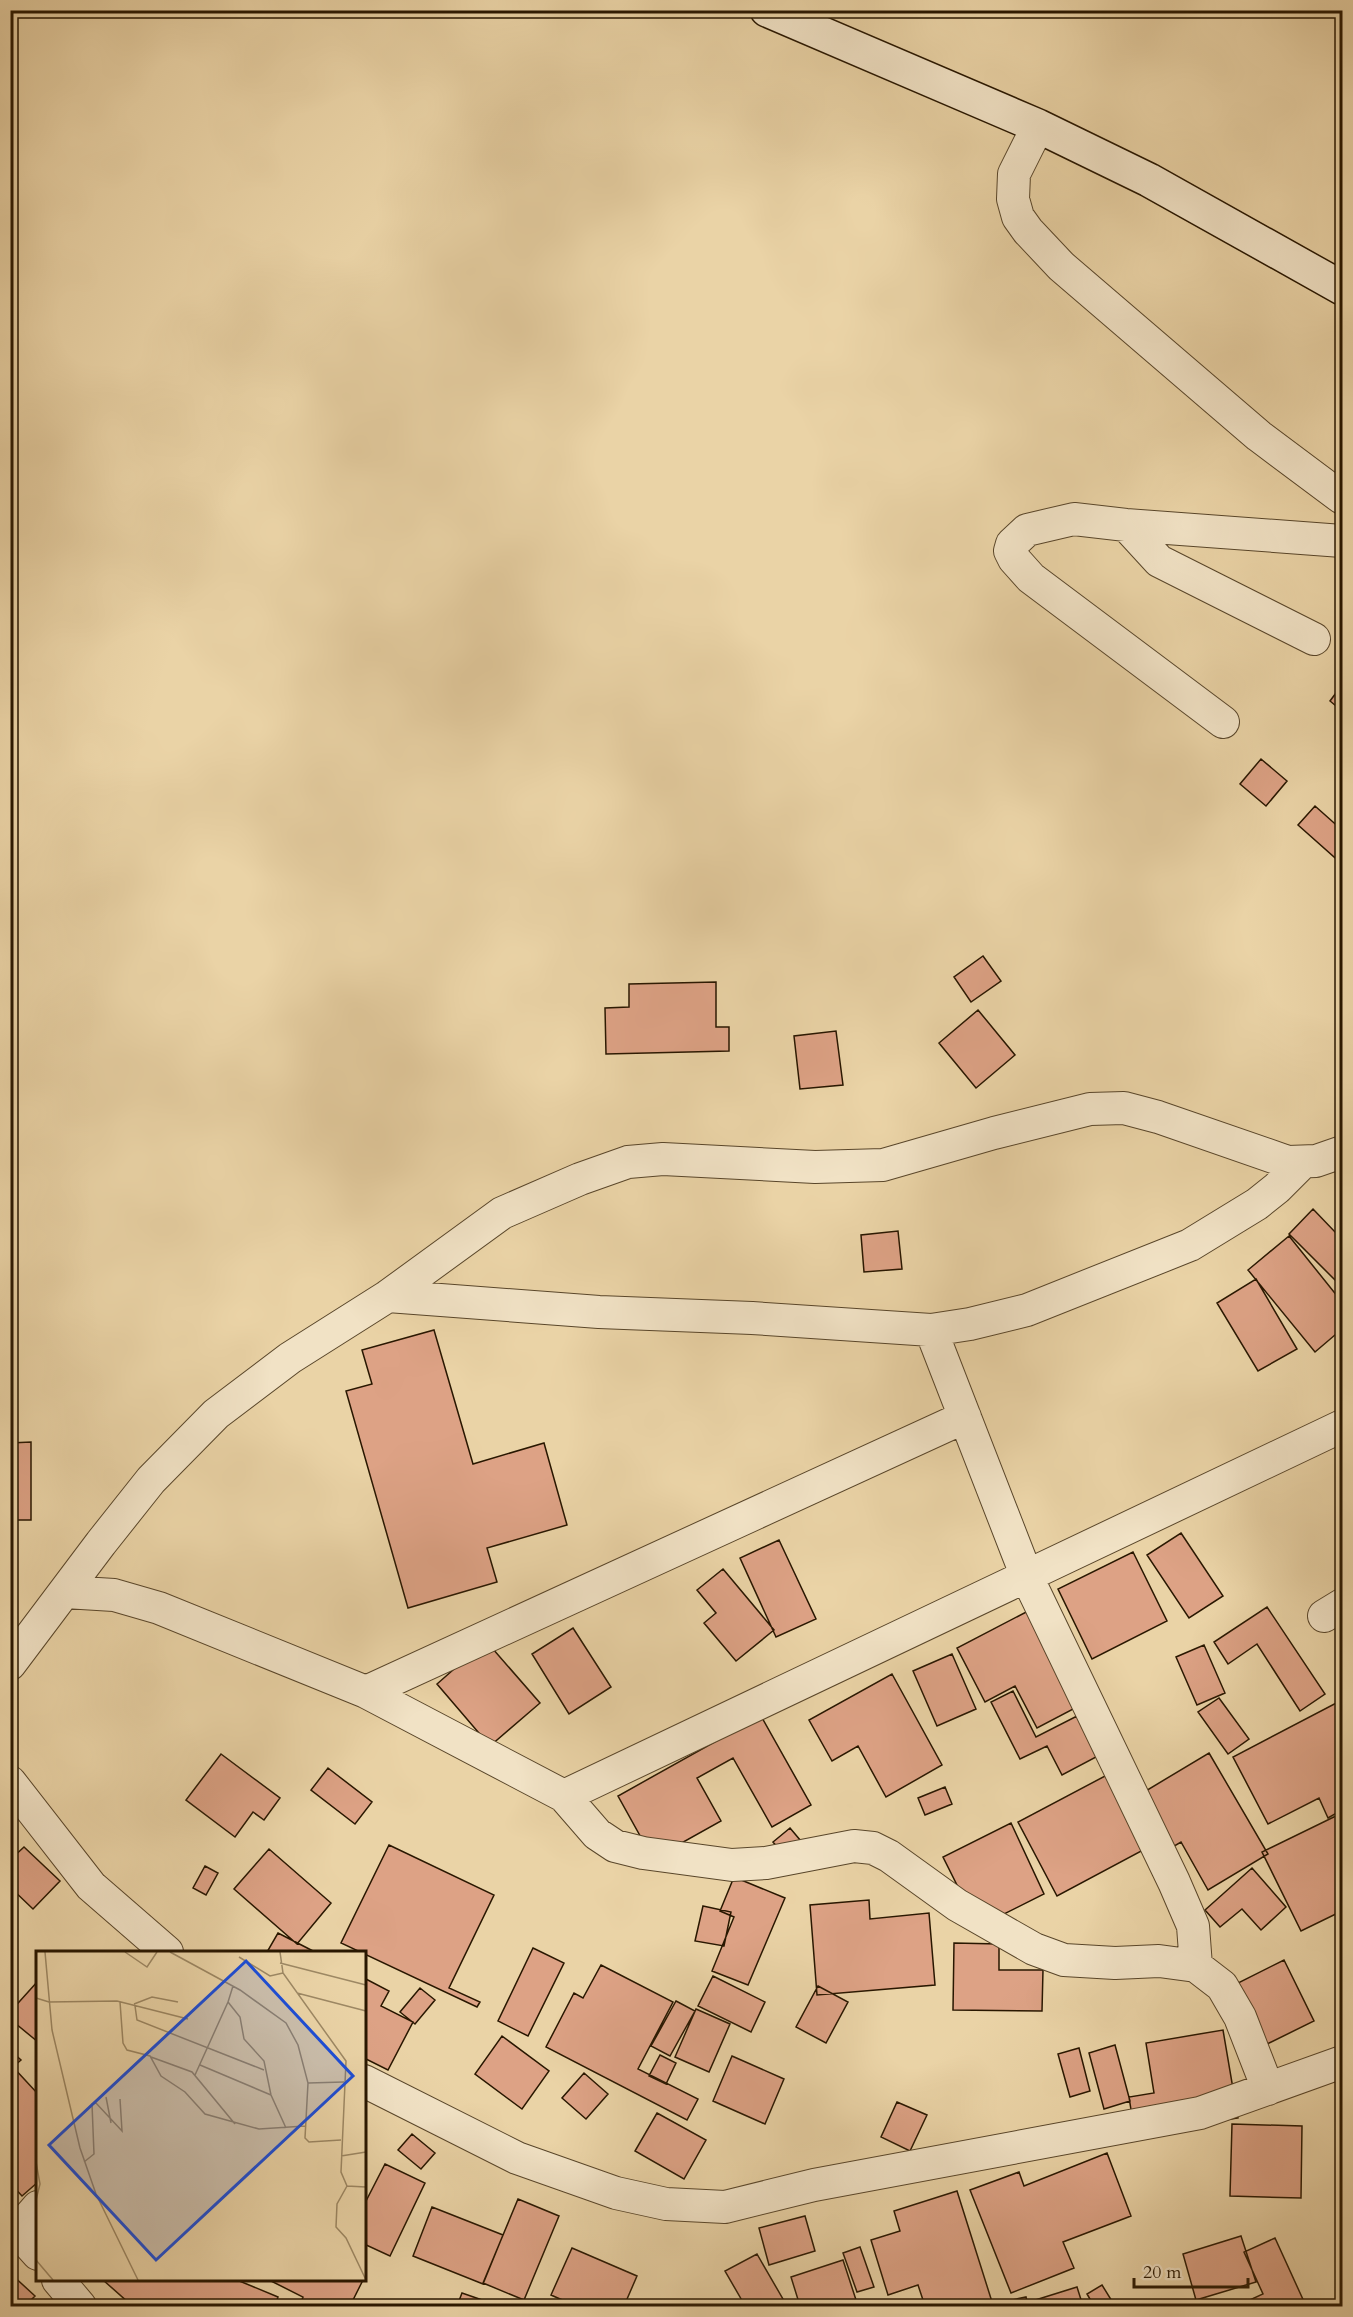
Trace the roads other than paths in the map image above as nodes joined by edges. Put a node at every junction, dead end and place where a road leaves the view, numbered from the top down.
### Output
1 (767, 10) edge
2 (1038, 126) junction
3 (1342, 288) edge
4 (1342, 498) edge
5 (1126, 525) junction
6 (1342, 541) edge
7 (1314, 639) dead end
8 (1223, 722) dead end
9 (1342, 1152) edge
10 (1302, 1162) junction
11 (388, 1296) junction
12 (931, 1330) junction
13 (965, 1417) junction
14 (1342, 1426) edge
15 (1027, 1577) junction
16 (65, 1592) junction
17 (10, 1664) edge
18 (366, 1692) junction
19 (10, 1782) edge
20 (564, 1796) junction
21 (165, 1951) edge
22 (1196, 1966) junction
23 (1342, 2062) edge
24 (366, 2082) edge
25 (1268, 2089) junction
26 (36, 2209) edge
27 (14, 2227) edge
28 (36, 2252) edge
29 (59, 2281) edge
30 (80, 2307) edge

1 - 2 street
2 - 3 street
2 - 4 street
5 - 6 street
5 - 7 street
5 - 8 street
9 - 10 street
10 - 11 street
10 - 12 street
11 - 12 street
11 - 16 street
12 - 13 street
13 - 15 street
13 - 18 street
14 - 15 street
15 - 20 street
15 - 22 street
16 - 17 street
16 - 18 street
18 - 20 street
19 - 21 street
20 - 22 street
22 - 25 street
23 - 25 street
24 - 25 street
26 - 27 street
27 - 28 street
29 - 30 street

